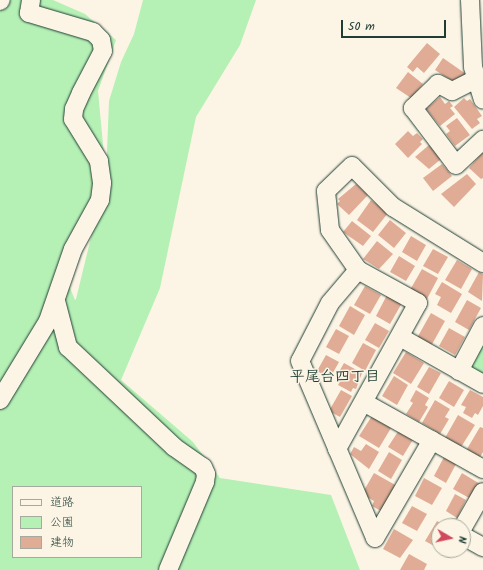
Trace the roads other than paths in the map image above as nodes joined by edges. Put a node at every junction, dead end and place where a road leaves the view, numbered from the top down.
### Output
1 (31, 0) edge
2 (470, 0) edge
3 (476, 79) junction
4 (483, 100) edge
5 (483, 140) edge
6 (483, 263) edge
7 (358, 270) junction
8 (56, 300) junction
9 (483, 326) edge
10 (400, 337) junction
11 (459, 370) junction
12 (483, 384) edge
13 (0, 400) edge
14 (365, 403) junction
15 (432, 440) junction
16 (337, 449) junction
17 (483, 469) edge
18 (483, 492) edge
19 (468, 518) edge
20 (471, 540) edge
21 (483, 547) edge
22 (168, 570) edge

1 - 8 street
2 - 3 street
3 - 4 street
3 - 5 street
6 - 7 street
7 - 10 street
7 - 16 street
8 - 13 street
8 - 22 street
9 - 11 street
10 - 11 street
10 - 14 street
11 - 12 street
14 - 15 street
14 - 16 street
15 - 16 street
15 - 17 street
18 - 19 street
20 - 21 street

